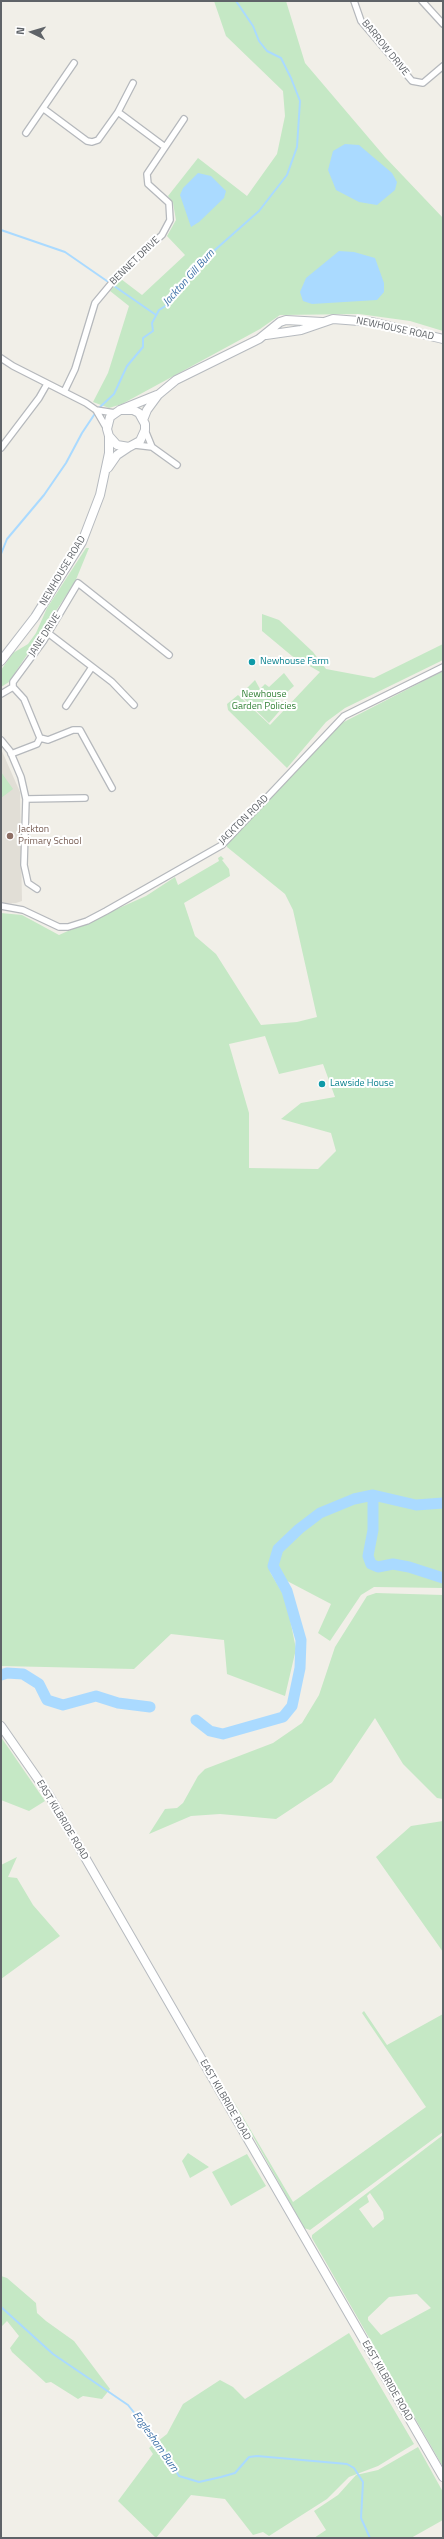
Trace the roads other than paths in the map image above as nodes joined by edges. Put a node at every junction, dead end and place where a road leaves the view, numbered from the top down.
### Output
1 (354, 1) edge
2 (422, 1) edge
3 (443, 24) edge
4 (74, 63) dead end
5 (443, 66) edge
6 (133, 83) dead end
7 (44, 109) junction
8 (118, 112) junction
9 (184, 119) dead end
10 (26, 133) dead end
11 (166, 147) junction
12 (322, 322) junction
13 (266, 335) junction
14 (443, 339) edge
15 (1, 358) edge
16 (47, 384) junction
17 (64, 392) junction
18 (158, 395) junction
19 (96, 410) junction
20 (118, 411) junction
21 (143, 420) junction
22 (145, 430) junction
23 (108, 432) junction
24 (132, 446) junction
25 (152, 447) junction
26 (1, 448) edge
27 (176, 465) dead end
28 (106, 470) junction
29 (48, 633) junction
30 (169, 656) dead end
31 (1, 661) edge
32 (92, 667) junction
33 (443, 667) edge
34 (13, 687) junction
35 (1, 694) edge
36 (134, 705) dead end
37 (66, 706) dead end
38 (40, 738) junction
39 (1, 740) edge
40 (11, 754) junction
41 (112, 788) dead end
42 (85, 798) dead end
43 (26, 799) junction
44 (37, 889) dead end
45 (1, 906) edge
46 (1, 1726) edge
47 (443, 2477) edge

1 - 5 street, BARROW DRIVE
2 - 3 street
4 - 7 street
6 - 8 street
7 - 8 street
7 - 10 street
8 - 11 street
9 - 11 street, BENNET DRIVE
11 - 17 street, BENNET DRIVE
12 - 13 main road, NEWHOUSE ROAD
12 - 13 main road, NEWHOUSE ROAD
12 - 14 main road, NEWHOUSE ROAD
13 - 18 main road, NEWHOUSE ROAD
15 - 16 street
16 - 17 street
16 - 26 street
17 - 19 street
18 - 20 main road, NEWHOUSE ROAD
18 - 21 main road, NEWHOUSE ROAD
19 - 20 street
19 - 23 street
20 - 21 main road
20 - 23 main road
21 - 22 main road
22 - 24 main road
22 - 25 street
23 - 24 main road
23 - 28 main road, NEWHOUSE ROAD
24 - 25 street
24 - 28 main road, NEWHOUSE ROAD
25 - 27 street
28 - 31 main road, NEWHOUSE ROAD
29 - 30 street, JANE DRIVE
29 - 32 street
29 - 34 street, JANE DRIVE
32 - 36 street
32 - 37 street
33 - 45 street, JACKTON ROAD
34 - 35 street
34 - 38 street
38 - 40 street
38 - 41 street
39 - 40 street
40 - 43 street
42 - 43 street
43 - 44 street
46 - 47 main road, EAST KILBRIDE ROAD

